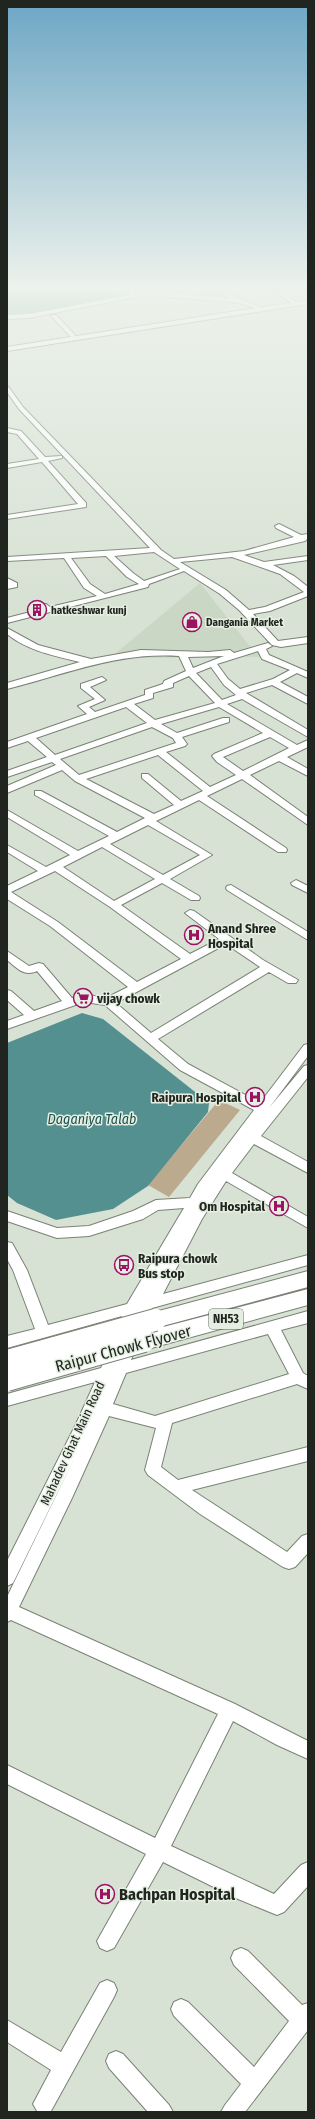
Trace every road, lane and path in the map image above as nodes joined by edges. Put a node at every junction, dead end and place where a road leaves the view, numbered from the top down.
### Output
1 (9, 389) edge
2 (7, 396) edge
3 (7, 430) edge
4 (60, 457) junction
5 (44, 460) junction
6 (7, 466) edge
7 (7, 517) edge
8 (279, 526) dead end
9 (308, 536) edge
10 (298, 538) junction
11 (308, 543) edge
12 (153, 550) junction
13 (108, 554) junction
14 (234, 554) junction
15 (66, 556) junction
16 (308, 558) edge
17 (7, 559) edge
18 (173, 561) junction
19 (267, 564) junction
20 (180, 571) junction
21 (7, 580) edge
22 (145, 583) junction
23 (7, 587) edge
24 (307, 589) edge
25 (104, 597) junction
26 (247, 613) junction
27 (7, 621) edge
28 (7, 630) edge
29 (308, 640) edge
30 (308, 643) edge
31 (273, 644) junction
32 (261, 647) junction
33 (182, 653) junction
34 (90, 661) junction
35 (212, 663) junction
36 (296, 670) junction
37 (191, 673) junction
38 (308, 675) edge
39 (102, 680) dead end
40 (273, 682) junction
41 (7, 686) edge
42 (242, 693) junction
43 (308, 701) edge
44 (221, 704) junction
45 (129, 705) junction
46 (95, 716) junction
47 (226, 720) dead end
48 (154, 724) junction
49 (270, 733) junction
50 (308, 734) edge
51 (176, 736) junction
52 (30, 738) junction
53 (308, 743) edge
54 (7, 745) edge
55 (297, 749) junction
56 (160, 752) junction
57 (280, 757) junction
58 (54, 759) junction
59 (63, 766) junction
60 (308, 773) edge
61 (7, 774) edge
62 (145, 776) dead end
63 (244, 776) junction
64 (78, 779) junction
65 (7, 790) edge
66 (210, 792) junction
67 (38, 793) dead end
68 (200, 796) junction
69 (180, 805) junction
70 (7, 813) edge
71 (150, 819) junction
72 (308, 822) edge
73 (116, 836) junction
74 (102, 842) junction
75 (7, 848) edge
76 (282, 850) dead end
77 (78, 855) junction
78 (50, 868) junction
79 (163, 878) junction
80 (296, 883) dead end
81 (231, 888) dead end
82 (8, 889) edge
83 (308, 890) edge
84 (195, 898) dead end
85 (114, 905) junction
86 (190, 913) dead end
87 (308, 937) edge
88 (227, 939) junction
89 (7, 954) edge
90 (189, 959) junction
91 (269, 967) junction
92 (292, 980) dead end
93 (136, 987) junction
94 (7, 994) edge
95 (108, 1002) junction
96 (70, 1003) junction
97 (33, 1016) junction
98 (7, 1025) edge
99 (149, 1039) junction
100 (308, 1048) edge
101 (308, 1069) edge
102 (266, 1111) junction
103 (252, 1137) junction
104 (308, 1168) edge
105 (224, 1174) junction
106 (193, 1203) junction
107 (7, 1216) edge
108 (308, 1224) edge
109 (7, 1247) edge
110 (308, 1260) edge
111 (308, 1279) edge
112 (308, 1297) edge
113 (147, 1304) junction
114 (132, 1308) junction
115 (308, 1317) edge
116 (272, 1327) junction
117 (43, 1332) junction
118 (7, 1342) edge
119 (7, 1361) edge
120 (119, 1369) junction
121 (105, 1373) junction
122 (7, 1380) edge
123 (303, 1380) edge
124 (7, 1400) edge
125 (104, 1408) junction
126 (166, 1418) junction
127 (308, 1454) edge
128 (176, 1487) junction
129 (308, 1541) edge
130 (7, 1578) edge
131 (8, 1612) edge
132 (228, 1710) junction
133 (308, 1750) edge
134 (7, 1774) edge
135 (159, 1850) junction
136 (308, 1872) edge
137 (107, 1940) dead end
138 (240, 1958) dead end
139 (107, 1990) dead end
140 (181, 2009) dead end
141 (305, 2017) edge
142 (7, 2030) edge
143 (116, 2061) dead end
144 (64, 2066) junction
145 (255, 2083) junction
146 (44, 2104) dead end
147 (162, 2112) edge
148 (232, 2112) edge

1 - 12 street
2 - 4 street
3 - 5 street
4 - 5 street
4 - 12 street
5 - 6 street
5 - 7 street
8 - 10 street
9 - 10 street
10 - 11 street
10 - 14 street
12 - 13 street
12 - 18 street
12 - 20 street
13 - 15 street
13 - 22 street
14 - 18 street
14 - 19 street
15 - 17 street
15 - 25 street
16 - 19 street
18 - 26 street
19 - 24 street
20 - 22 street
20 - 31 street
21 - 23 street
22 - 25 street
24 - 26 street
25 - 27 street
26 - 31 street
28 - 34 street
29 - 31 street
30 - 31 street
31 - 32 street
32 - 33 street
32 - 35 street
32 - 36 street
33 - 34 street
33 - 37 street
34 - 41 street
35 - 37 street
35 - 42 street
36 - 38 street
36 - 40 street
37 - 44 street
37 - 45 street
39 - 46 street
40 - 42 street
40 - 43 street
42 - 44 street
42 - 50 street
44 - 48 street
44 - 49 street
45 - 46 street
45 - 48 street
46 - 52 street
47 - 51 street
48 - 51 street
48 - 58 street
49 - 55 street
49 - 63 street
51 - 56 street
52 - 54 street
52 - 58 street
53 - 55 street
55 - 57 street
56 - 64 street
56 - 66 street
57 - 60 street
57 - 63 street
58 - 59 street
58 - 61 street
59 - 64 street
59 - 65 street
62 - 69 street
63 - 66 street
63 - 72 street
64 - 71 street
66 - 68 street
67 - 73 street
68 - 69 street
68 - 76 street
69 - 71 street
70 - 77 street
71 - 73 street
71 - 79 street
73 - 74 street
74 - 77 street
74 - 79 street
75 - 78 street
77 - 78 street
78 - 82 street
78 - 85 street
79 - 84 street
79 - 85 street
80 - 83 street
81 - 87 street
82 - 93 street
85 - 90 street
86 - 88 street
88 - 90 street
88 - 91 street
89 - 96 street
90 - 93 street
91 - 92 street
91 - 99 street
93 - 95 street
94 - 97 street
95 - 96 street
95 - 99 street
96 - 97 street
97 - 98 street
99 - 102 street
100 - 102 street, Mahadev Ghat Main Road
101 - 102 street
102 - 103 street
102 - 106 street, Mahadev Ghat Main Road
103 - 104 street
103 - 105 street
105 - 108 street
105 - 113 street
106 - 107 street
106 - 114 street, Mahadev Ghat Main Road
109 - 117 street
110 - 113 street
111 - 119 highway, Raipur Chowk Flyover / NH53, bridge
112 - 122 highway, Raipur Chowk Flyover / NH53, bridge
113 - 114 street
113 - 120 street
114 - 117 street
114 - 121 street, Mahadev Ghat Main Road
115 - 116 street
116 - 120 street
116 - 123 street
117 - 118 street
120 - 121 street
120 - 125 street
121 - 124 street
121 - 130 street, Mahadev Ghat Main Road
123 - 126 street
125 - 126 street
125 - 131 street
126 - 128 street
127 - 128 street
128 - 129 street
131 - 132 street
132 - 133 street
132 - 135 street
134 - 135 street
135 - 136 street
135 - 137 street
138 - 141 street
139 - 144 street
140 - 145 street
141 - 145 street
142 - 144 street
143 - 147 street
144 - 146 street
145 - 148 street

